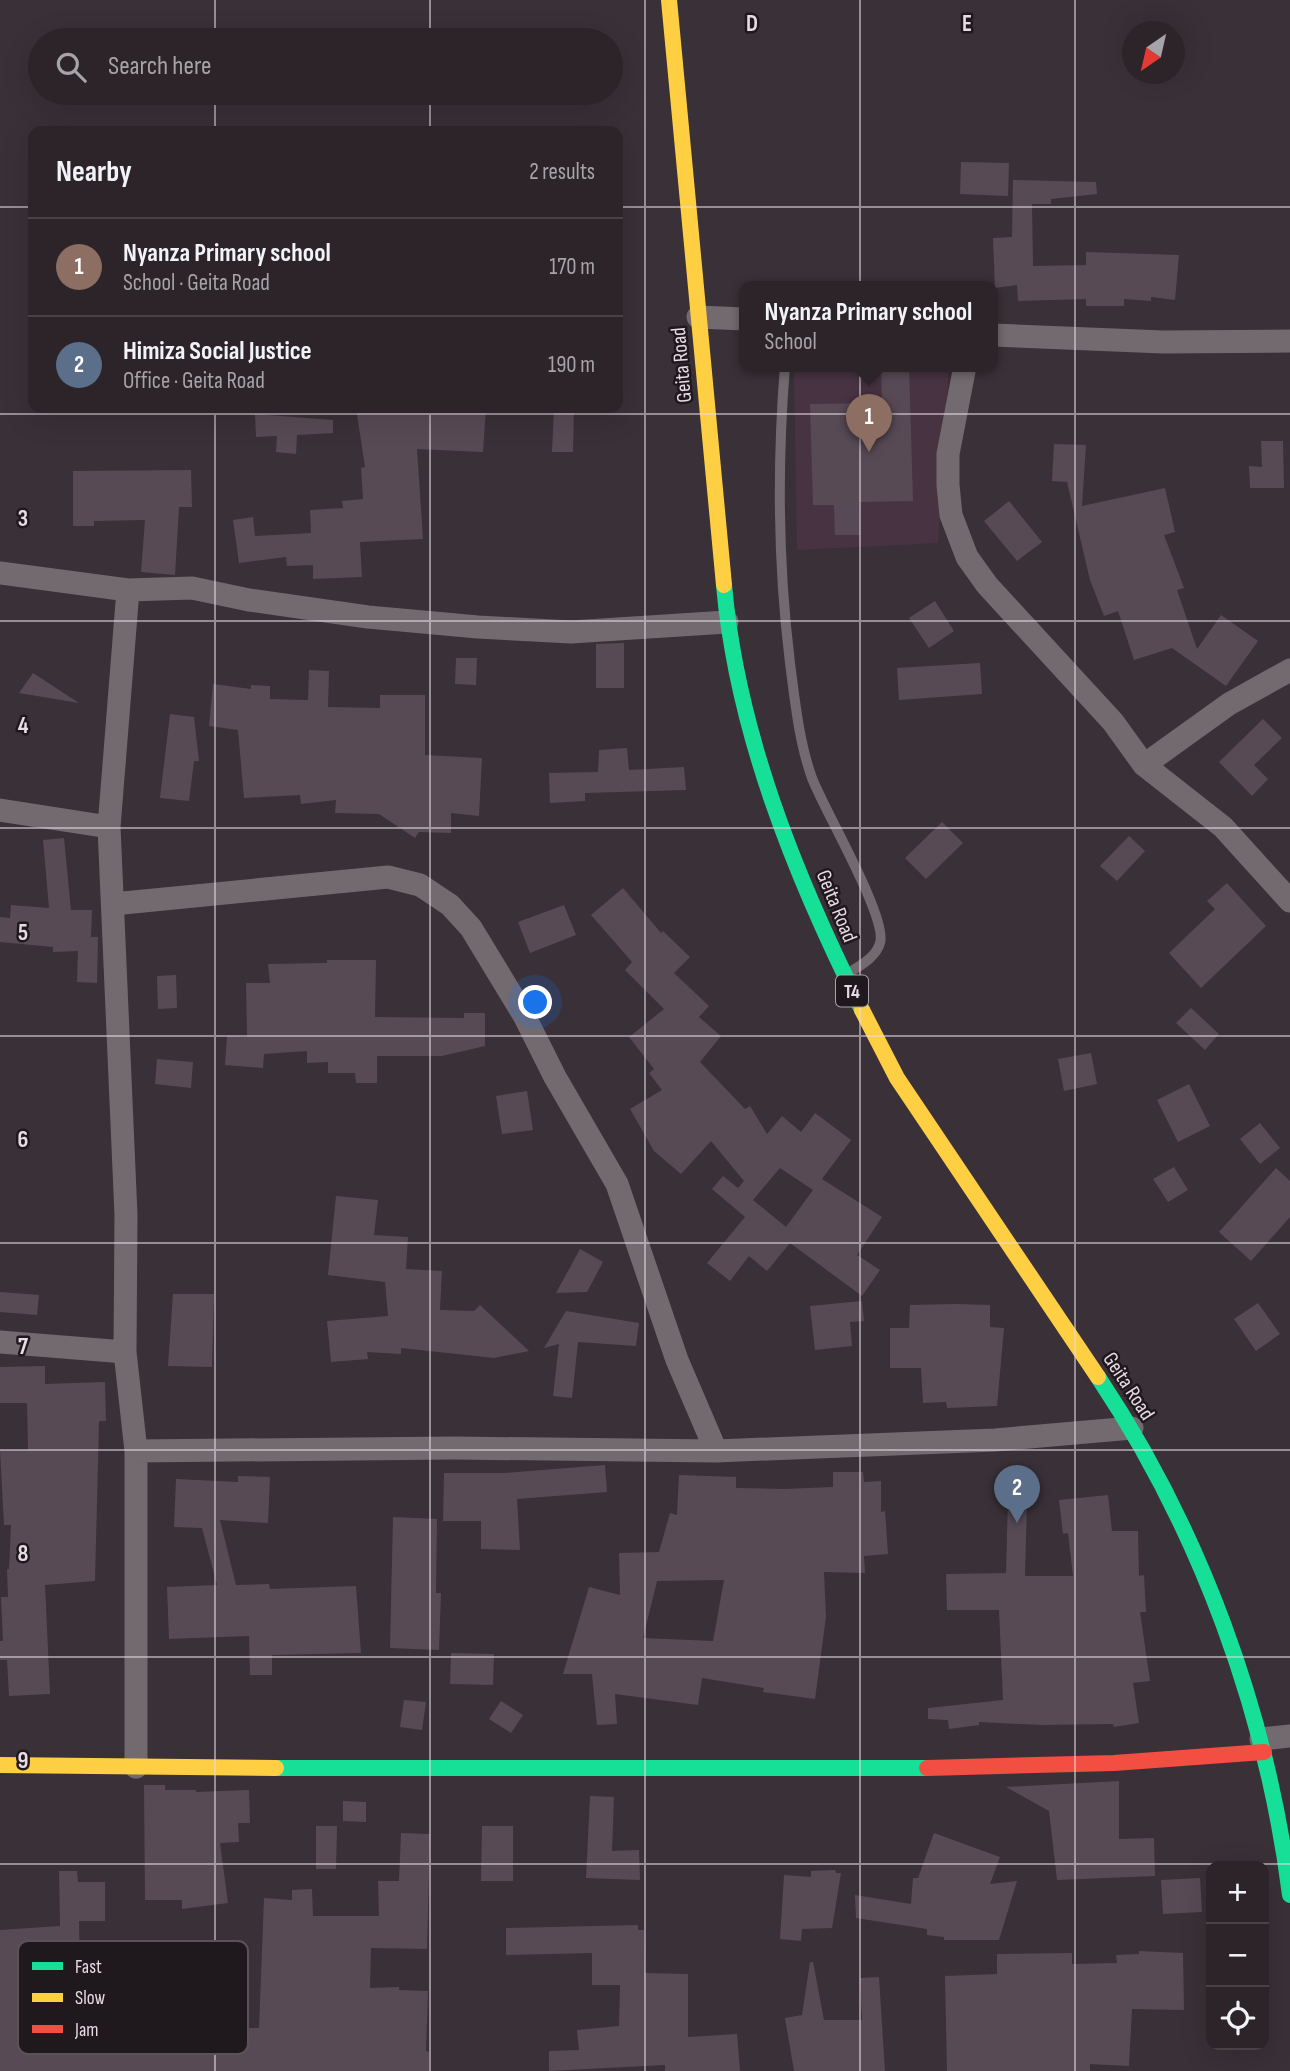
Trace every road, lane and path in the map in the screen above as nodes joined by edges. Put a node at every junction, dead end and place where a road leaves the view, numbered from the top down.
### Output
1 (669, 0) edge
2 (698, 317) junction
3 (739, 319) edge
4 (998, 335) edge
5 (1290, 341) edge
6 (785, 372) edge
7 (964, 372) edge
8 (0, 573) edge
9 (128, 590) junction
10 (727, 622) junction
11 (1290, 670) edge
12 (1144, 765) junction
13 (0, 810) edge
14 (109, 827) junction
15 (1290, 901) edge
16 (113, 904) junction
17 (845, 975) junction
18 (0, 1342) edge
19 (125, 1352) junction
20 (1132, 1428) junction
21 (136, 1451) junction
22 (716, 1451) junction
23 (1290, 1737) edge
24 (1262, 1746) junction
25 (0, 1765) edge
26 (136, 1768) junction
27 (1290, 1895) edge

1 - 2 main road, Geita Road / T4
2 - 3 street
2 - 10 main road, Geita Road / T4
4 - 5 street
6 - 17 lane
7 - 12 street
8 - 9 street
9 - 10 street
9 - 14 street
10 - 17 main road, Geita Road / T4
11 - 12 street
12 - 15 street
13 - 14 street
14 - 16 street
16 - 19 street
16 - 22 street
17 - 20 main road, Geita Road / T4
18 - 19 street
19 - 21 street
20 - 22 street
20 - 24 main road, Geita Road / T4
21 - 22 street
21 - 26 street
23 - 24 street
24 - 26 main road
24 - 27 main road, Geita Road / T4
25 - 26 main road

